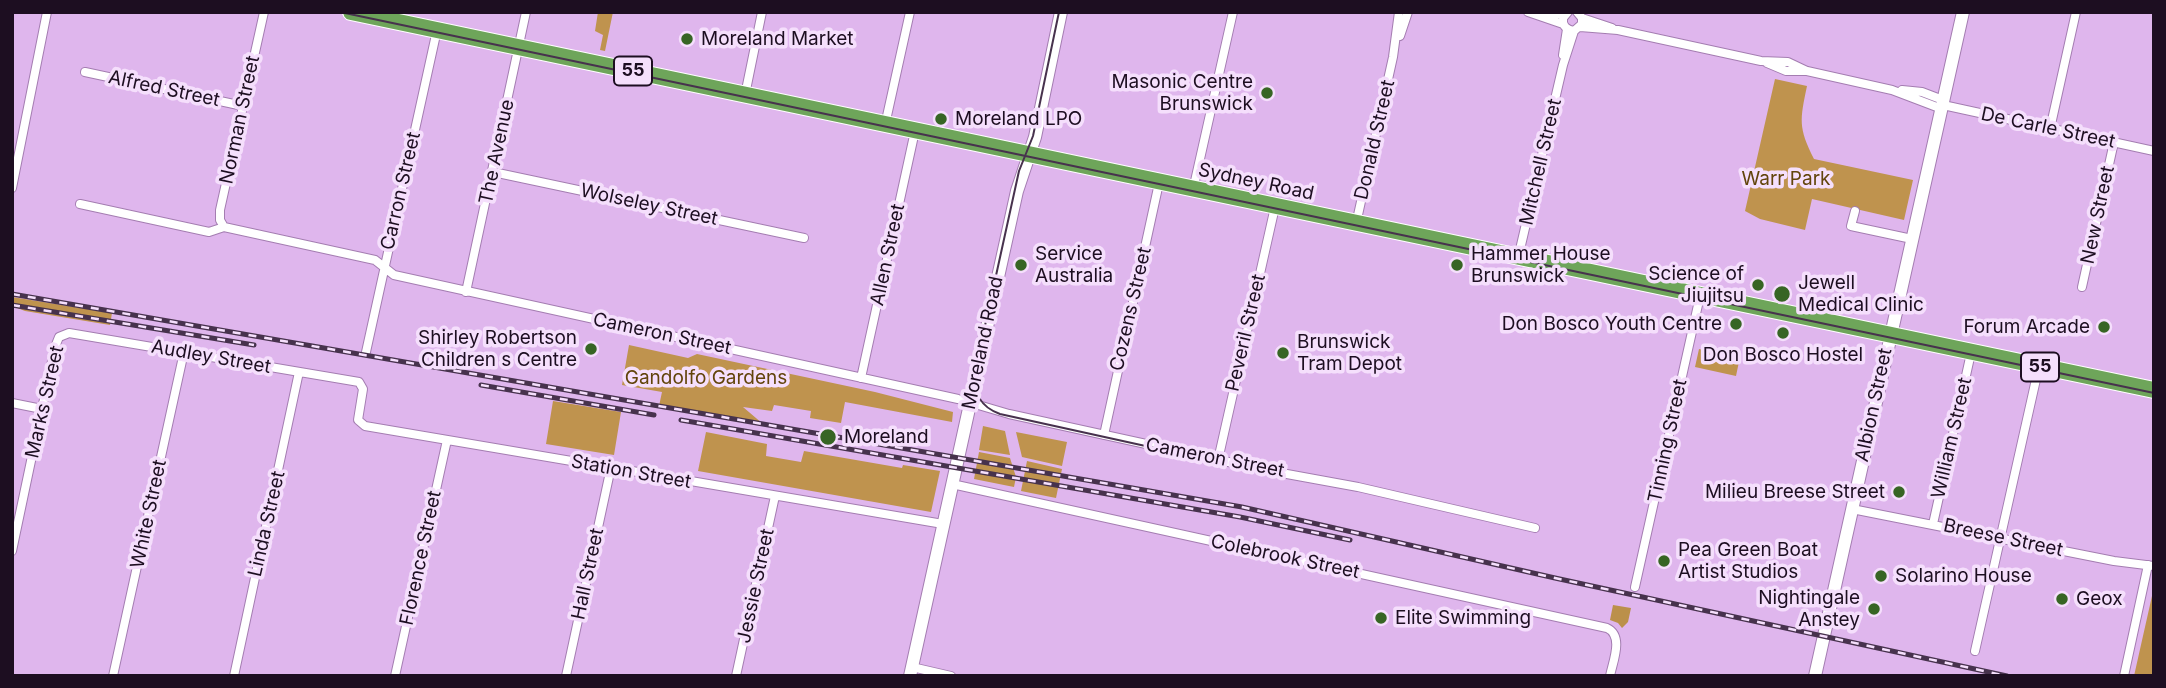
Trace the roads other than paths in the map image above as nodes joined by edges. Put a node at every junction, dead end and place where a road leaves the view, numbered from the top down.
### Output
1 (47, 12) edge
2 (264, 12) edge
3 (526, 12) edge
4 (762, 12) edge
5 (910, 12) edge
6 (1061, 12) edge
7 (1399, 12) edge
8 (1408, 12) edge
9 (1528, 12) edge
10 (1547, 12) edge
11 (1963, 12) edge
12 (2076, 12) edge
13 (355, 13) edge
14 (1231, 15) edge
15 (1573, 19) edge
16 (437, 30) junction
17 (519, 47) junction
18 (1393, 57) junction
19 (85, 72) dead end
20 (745, 95) junction
21 (1942, 105) junction
22 (243, 106) junction
23 (886, 125) junction
24 (2050, 129) junction
25 (915, 131) junction
26 (2114, 142) junction
27 (2154, 151) edge
28 (1028, 155) junction
29 (493, 172) junction
30 (1159, 183) junction
31 (12, 188) edge
32 (1193, 190) junction
33 (80, 204) dead end
34 (1275, 207) junction
35 (1855, 211) dead end
36 (1356, 224) junction
37 (224, 227) junction
38 (804, 238) dead end
39 (1912, 239) junction
40 (1518, 258) junction
41 (384, 267) junction
42 (2082, 287) dead end
43 (466, 292) junction
44 (1700, 296) junction
45 (62, 335) joint
46 (1889, 336) junction
47 (184, 352) junction
48 (366, 352) dead end
49 (1971, 353) junction
50 (2039, 366) junction
51 (299, 372) junction
52 (861, 378) junction
53 (361, 383) joint
54 (2154, 390) edge
55 (12, 402) edge
56 (971, 402) junction
57 (42, 409) junction
58 (1104, 435) junction
59 (447, 440) junction
60 (1219, 460) junction
61 (610, 472) junction
62 (952, 484) junction
63 (775, 496) junction
64 (1852, 509) junction
65 (943, 524) junction
66 (1933, 524) junction
67 (1535, 528) dead end
68 (2001, 537) junction
69 (12, 551) edge
70 (2151, 565) edge
71 (1635, 587) dead end
72 (1975, 651) dead end
73 (911, 671) edge
74 (113, 676) edge
75 (234, 676) edge
76 (395, 676) edge
77 (566, 676) edge
78 (736, 676) edge
79 (951, 676) edge
80 (1609, 676) edge
81 (1815, 676) edge
82 (2124, 676) edge

1 - 31 street
2 - 22 street, Norman Street
3 - 17 street, The Avenue
4 - 20 street
5 - 23 street
6 - 28 main road, Moreland Road
7 - 18 street, Donald Street
8 - 18 street, Donald Street
9 - 15 street, De Carle Street
10 - 15 street, De Carle Street
11 - 21 main road, Albion Street
12 - 24 street
13 - 16 highway, Sydney Road / 55
14 - 32 street
15 - 21 street, De Carle Street
15 - 40 street, Mitchell Street
16 - 17 highway, Sydney Road / 55
16 - 41 street, Carron Street
17 - 20 highway, Sydney Road / 55
17 - 29 street, The Avenue
18 - 36 street, Donald Street
19 - 22 street, Alfred Street
20 - 23 highway, Sydney Road / 55
21 - 24 street, De Carle Street
21 - 39 main road, Albion Street
22 - 37 street, Norman Street
23 - 25 highway, Sydney Road / 55
24 - 26 street, De Carle Street
25 - 28 highway, Sydney Road / 55
25 - 52 street, Allen Street
26 - 27 street, De Carle Street
26 - 42 street, New Street
28 - 30 highway, Sydney Road / 55
28 - 56 main road, Moreland Road
29 - 38 street, Wolseley Street
29 - 43 street, The Avenue
30 - 32 highway, Sydney Road / 55
30 - 58 street, Cozens Street
32 - 34 highway, Sydney Road / 55
33 - 37 street, Cameron Street
34 - 36 highway, Sydney Road / 55
34 - 60 street, Peveril Street
35 - 39 street
36 - 40 highway, Sydney Road / 55
37 - 41 street, Cameron Street
39 - 46 main road, Albion Street
40 - 44 highway, Sydney Road / 55
41 - 43 street, Cameron Street
41 - 48 street, Carron Street
43 - 52 street, Cameron Street
44 - 46 highway, Sydney Road / 55
44 - 71 street, Tinning Street
45 - 47 street, Audley Street
45 - 57 street, Marks Street
46 - 49 highway, Sydney Road / 55
46 - 64 main road, Albion Street
47 - 51 street, Audley Street
47 - 74 street, White Street
49 - 50 highway, Sydney Road / 55
49 - 66 street, William Street
50 - 54 highway, Sydney Road / 55
50 - 68 street
51 - 53 street, Audley Street
51 - 75 street, Linda Street
52 - 56 street, Cameron Street
53 - 59 street, Station Street
55 - 57 street
56 - 58 street, Cameron Street
56 - 62 main road, Moreland Road
57 - 69 street, Marks Street
58 - 60 street, Cameron Street
59 - 61 street, Station Street
59 - 76 street, Florence Street
60 - 67 street, Cameron Street
61 - 63 street, Station Street
61 - 77 street, Hall Street
62 - 65 main road, Moreland Road
62 - 80 street, Colebrook Street
63 - 65 street, Station Street
63 - 78 street, Jessie Street
64 - 66 street, Breese Street
64 - 81 main road, Albion Street
65 - 73 main road, Moreland Road
66 - 68 street, Breese Street
68 - 70 street, Breese Street
68 - 72 street
70 - 82 street
73 - 79 street

